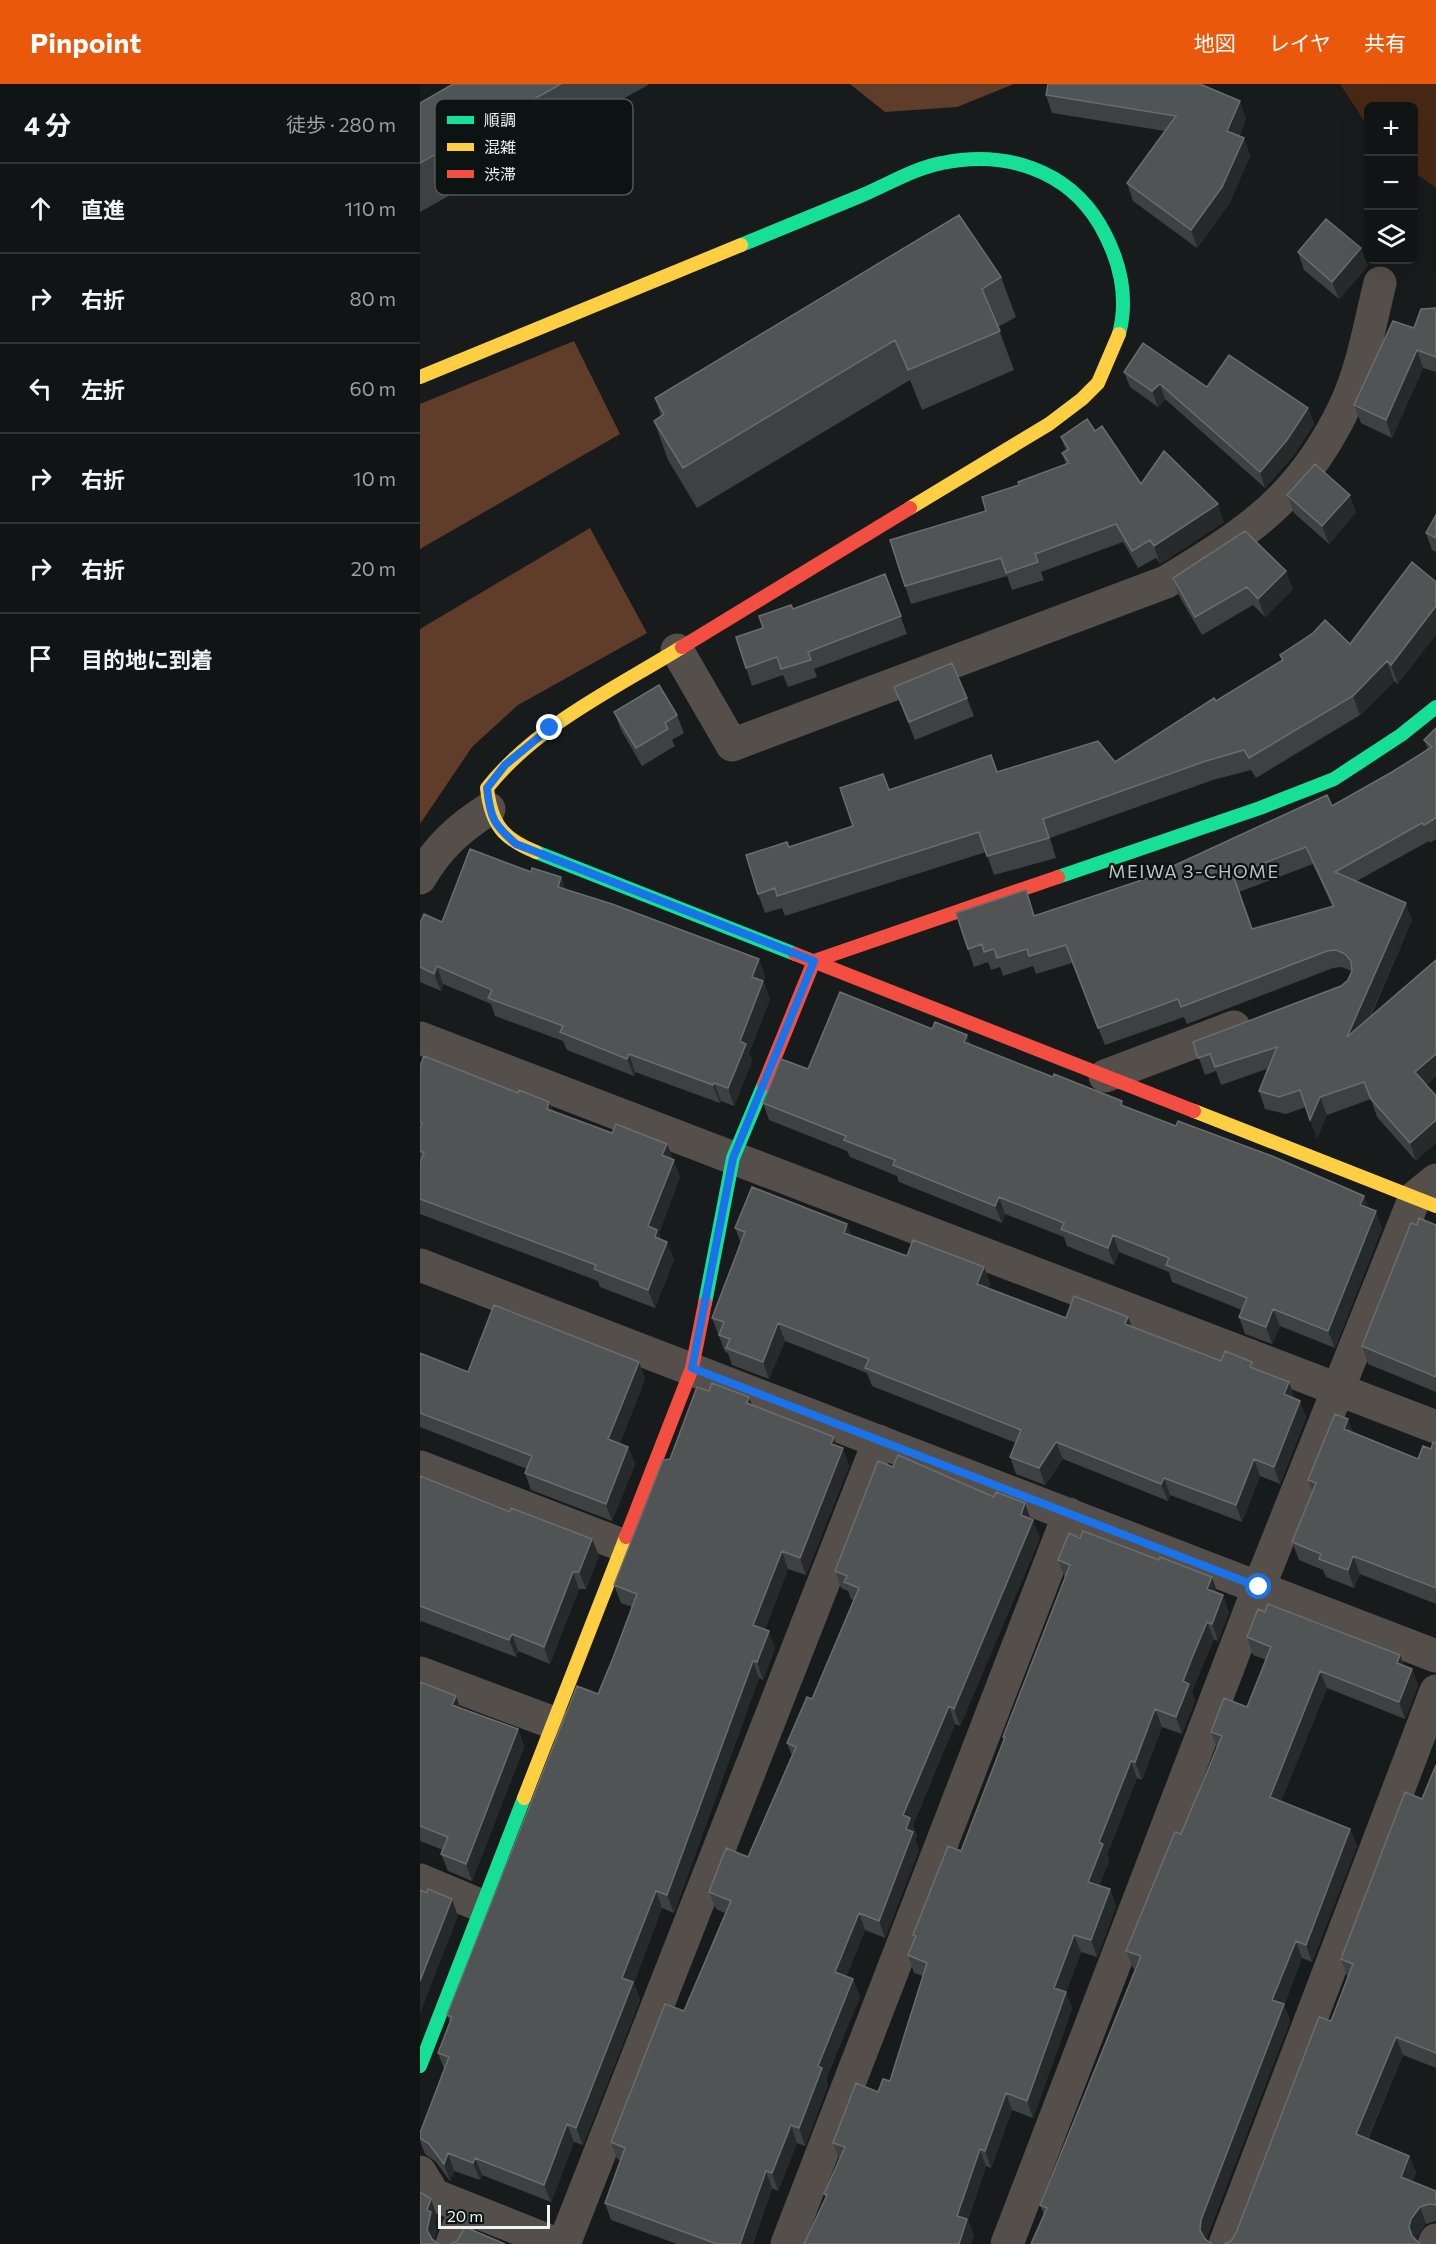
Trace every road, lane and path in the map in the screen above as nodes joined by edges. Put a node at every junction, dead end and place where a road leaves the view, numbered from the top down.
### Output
1 (1380, 283) dead end
2 (420, 377) edge
3 (677, 650) junction
4 (1436, 706) edge
5 (489, 809) junction
6 (420, 878) edge
7 (814, 961) junction
8 (1262, 1016) edge
9 (420, 1038) edge
10 (1105, 1076) junction
11 (733, 1158) junction
12 (1429, 1194) edge
13 (420, 1265) edge
14 (692, 1368) junction
15 (1336, 1388) junction
16 (1436, 1427) edge
17 (879, 1442) junction
18 (420, 1467) edge
19 (1069, 1514) junction
20 (622, 1545) junction
21 (1259, 1587) junction
22 (1436, 1656) edge
23 (420, 1673) edge
24 (1436, 1691) edge
25 (554, 1723) junction
26 (420, 1880) edge
27 (483, 1906) junction
28 (420, 2066) edge
29 (420, 2172) edge
30 (465, 2209) junction
31 (1436, 2240) edge
32 (452, 2244) edge
33 (557, 2244) edge
34 (564, 2244) edge
35 (787, 2244) edge
36 (1007, 2244) edge
37 (1225, 2244) edge
38 (1434, 2244) edge

1 - 3 street
2 - 3 street
3 - 5 street
4 - 7 street
5 - 6 street
5 - 7 street
7 - 10 street
7 - 11 street
8 - 10 street
9 - 11 street
10 - 12 street
11 - 14 street
11 - 15 street
12 - 15 street
13 - 14 street
14 - 17 street
14 - 20 street
15 - 16 street
15 - 21 street
17 - 19 street
17 - 34 street
18 - 20 street
19 - 21 street
19 - 35 street
20 - 25 street
21 - 22 street
21 - 36 street
23 - 25 street
24 - 37 street
25 - 27 street
26 - 27 street
27 - 28 street
29 - 30 street
30 - 32 street
30 - 33 street
31 - 38 street

